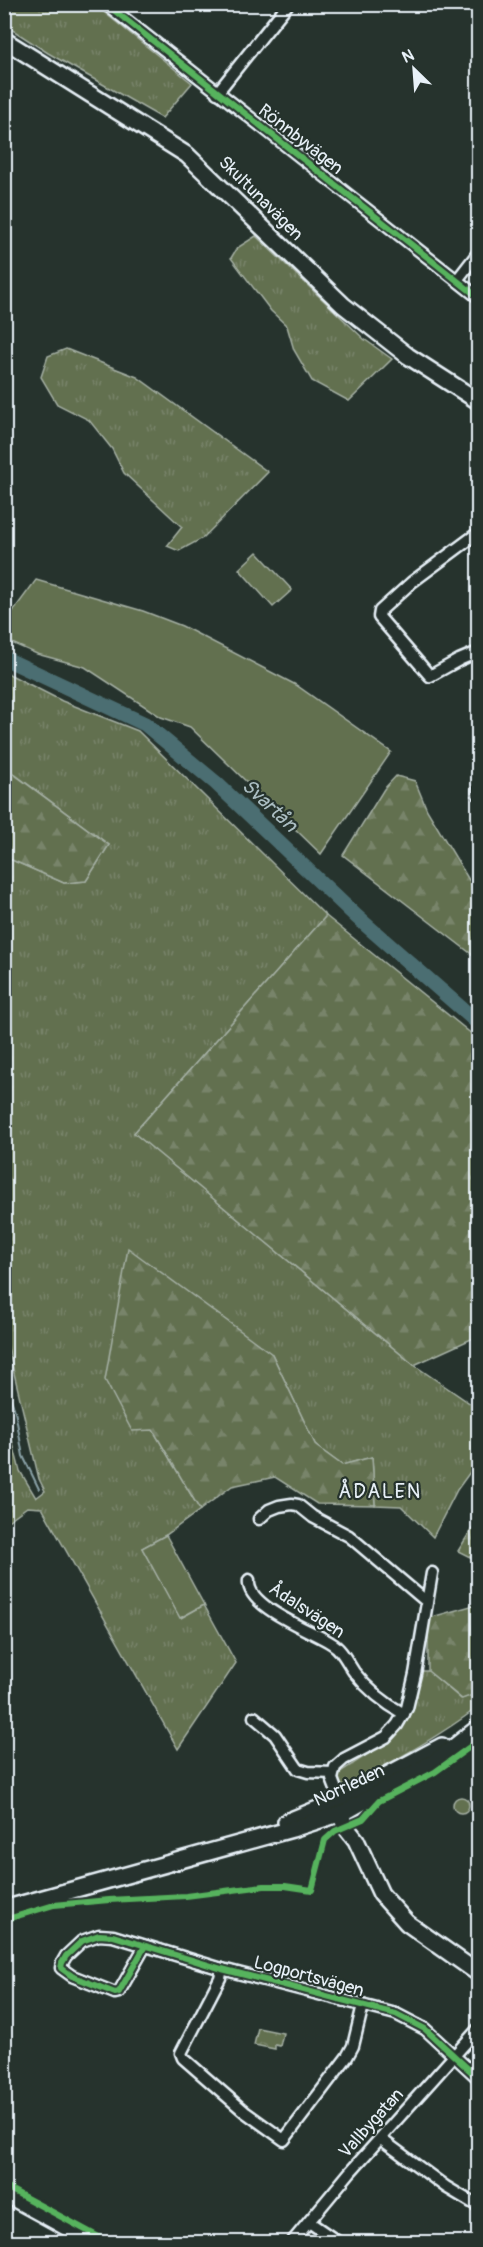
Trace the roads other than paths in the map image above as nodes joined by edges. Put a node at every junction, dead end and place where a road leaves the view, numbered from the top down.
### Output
1 (106, 4) edge
2 (288, 4) edge
3 (4, 40) edge
4 (218, 93) junction
5 (478, 253) edge
6 (457, 280) junction
7 (478, 297) edge
8 (478, 401) edge
9 (478, 533) edge
10 (478, 652) edge
11 (259, 1519) dead end
12 (432, 1573) dead end
13 (249, 1580) dead end
14 (427, 1602) junction
15 (404, 1714) junction
16 (254, 1717) dead end
17 (478, 1727) edge
18 (333, 1773) junction
19 (343, 1804) junction
20 (4, 1909) edge
21 (146, 1946) junction
22 (222, 1969) junction
23 (478, 1972) edge
24 (363, 2005) junction
25 (478, 2029) edge
26 (453, 2057) junction
27 (478, 2078) edge
28 (381, 2139) junction
29 (4, 2196) edge
30 (478, 2206) edge
31 (309, 2222) junction
32 (88, 2242) edge
33 (292, 2242) edge
34 (338, 2242) edge

1 - 4 street, Rönnbyvägen
2 - 4 street
3 - 8 main road, Skultunavägen
4 - 6 street, Rönnbyvägen
5 - 6 street
6 - 7 street, Rönnbyvägen
9 - 10 street
11 - 14 street
12 - 14 street
13 - 15 street, Ådalsvägen
14 - 15 street
15 - 18 street
16 - 18 street
17 - 19 main road, Norrleden
18 - 19 street
19 - 20 main road, Norrleden
19 - 23 main road
21 - 21 street, Logportsvägen
21 - 22 street, Logportsvägen
22 - 24 street, Logportsvägen
22 - 24 street, Logportsvägen
24 - 26 street, Logportsvägen
25 - 26 street, Vallbygatan
26 - 27 street, Logportsvägen
26 - 28 street, Vallbygatan
28 - 30 street
28 - 31 street, Vallbygatan
29 - 32 street
31 - 33 street, Vallbygatan
31 - 34 street

